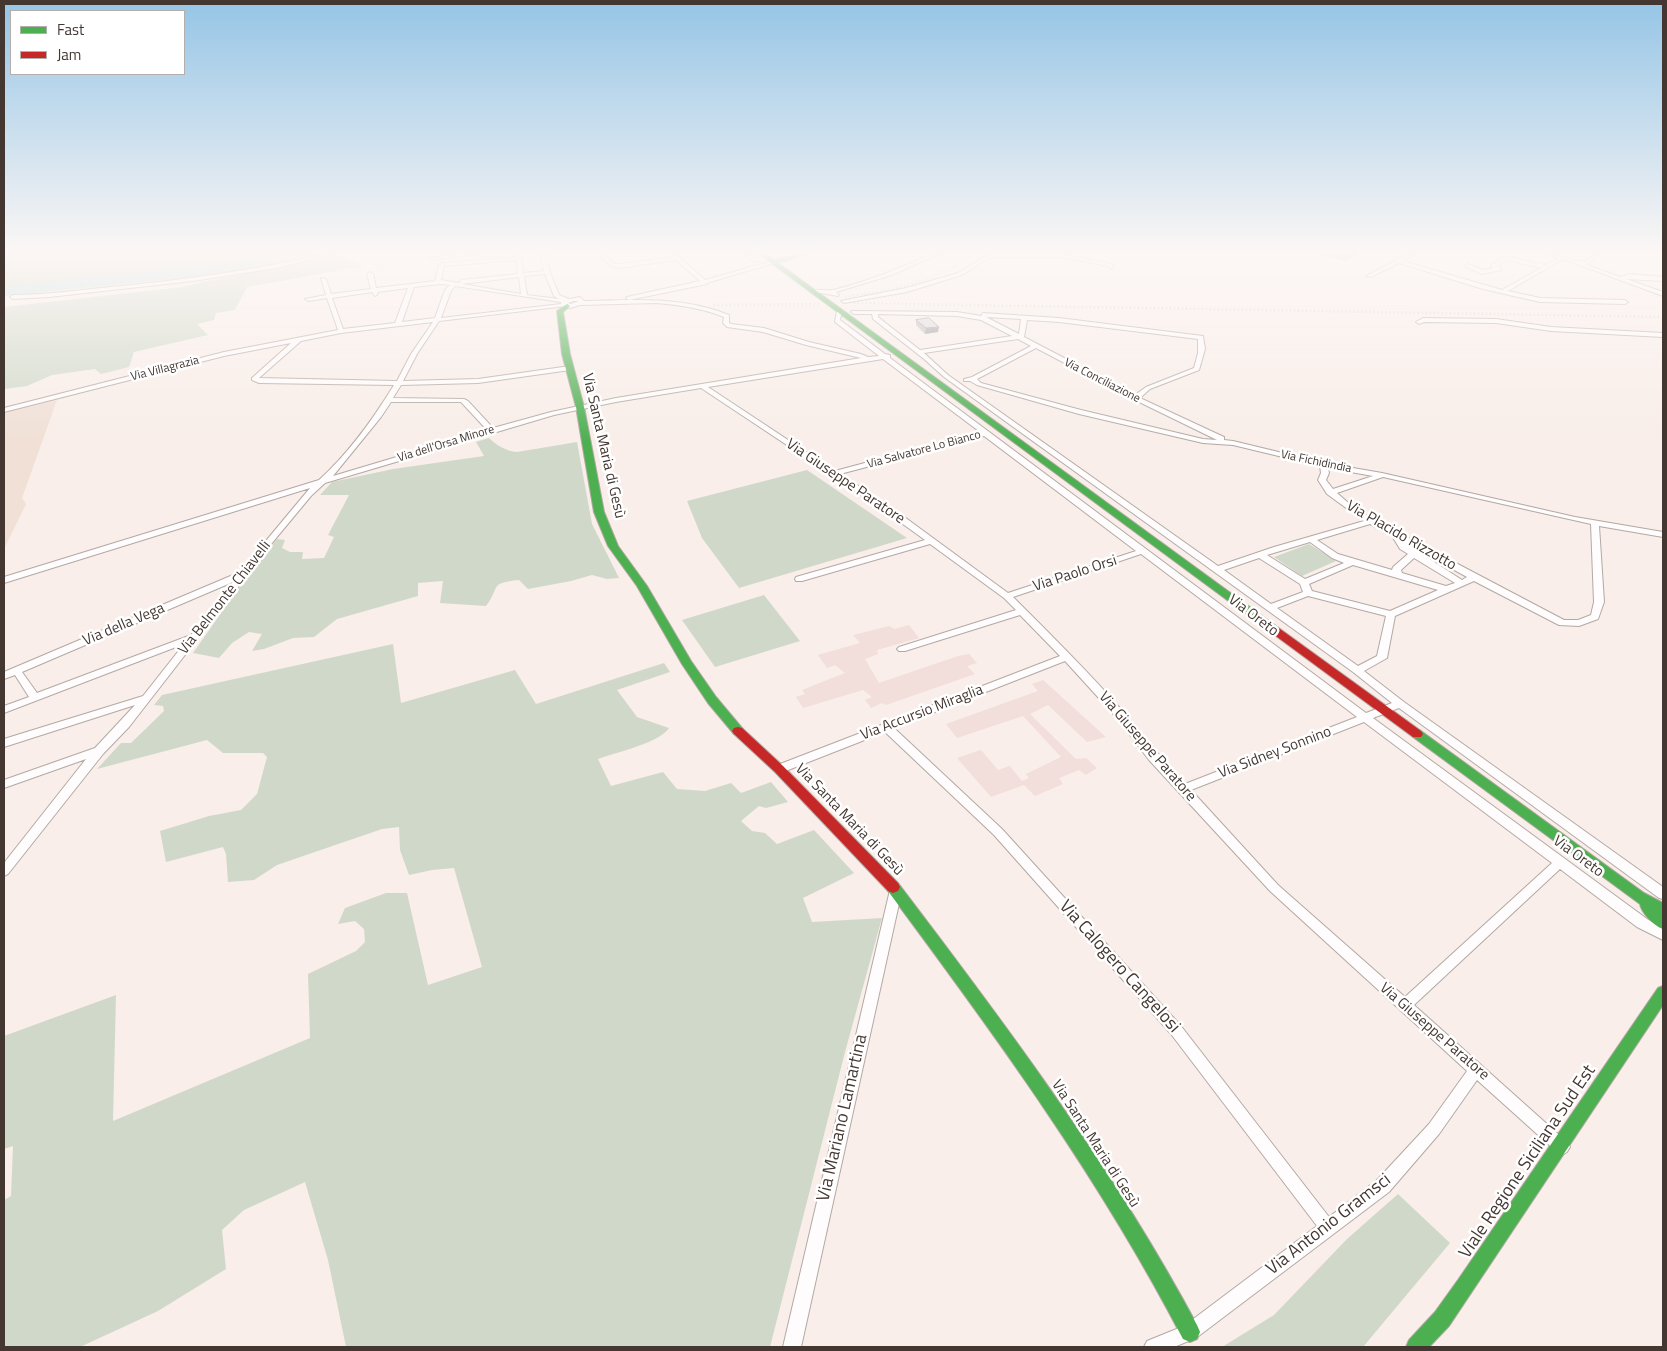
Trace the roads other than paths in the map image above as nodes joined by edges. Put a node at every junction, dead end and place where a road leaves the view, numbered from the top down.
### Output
1 (336, 317) edge
2 (400, 317) edge
3 (438, 317) edge
4 (459, 317) edge
5 (561, 317) edge
6 (727, 317) edge
7 (841, 317) edge
8 (855, 317) edge
9 (875, 317) edge
10 (977, 317) edge
11 (1024, 317) joint
12 (437, 320) junction
13 (1419, 322) dead end
14 (398, 324) junction
15 (341, 331) junction
16 (1663, 335) edge
17 (1019, 338) junction
18 (299, 339) junction
19 (1035, 346) junction
20 (919, 352) junction
21 (899, 354) junction
22 (885, 357) junction
23 (868, 360) junction
24 (570, 368) junction
25 (946, 376) junction
26 (972, 379) junction
27 (399, 384) junction
28 (702, 386) junction
29 (1135, 398) junction
30 (389, 400) junction
31 (580, 406) junction
32 (4, 410) edge
33 (491, 430) junction
34 (986, 433) junction
35 (1233, 443) junction
36 (1324, 465) junction
37 (832, 474) junction
38 (1382, 475) junction
39 (320, 482) junction
40 (1330, 492) junction
41 (1371, 521) junction
42 (1595, 522) junction
43 (1394, 533) junction
44 (1663, 534) edge
45 (1311, 539) junction
46 (931, 541) junction
47 (1143, 551) junction
48 (1414, 553) junction
49 (1260, 555) junction
50 (1353, 562) junction
51 (1216, 570) junction
52 (244, 574) junction
53 (1398, 574) junction
54 (1474, 578) junction
55 (799, 579) dead end
56 (4, 580) edge
57 (1304, 583) junction
58 (1462, 583) junction
59 (1446, 590) junction
60 (1308, 592) junction
61 (1007, 596) junction
62 (1269, 608) junction
63 (1022, 611) junction
64 (1391, 614) junction
65 (194, 637) junction
66 (902, 649) dead end
67 (1066, 657) junction
68 (16, 670) junction
69 (1356, 670) junction
70 (4, 676) edge
71 (146, 697) junction
72 (35, 698) junction
73 (1400, 704) junction
74 (4, 710) edge
75 (1384, 711) junction
76 (1366, 718) junction
77 (886, 727) junction
78 (4, 743) edge
79 (99, 752) junction
80 (778, 769) junction
81 (4, 784) edge
82 (1183, 790) junction
83 (1560, 862) junction
84 (4, 870) edge
85 (896, 890) junction
86 (1663, 894) edge
87 (1639, 897) junction
88 (1663, 909) edge
89 (1663, 923) edge
90 (1663, 935) edge
91 (1663, 993) edge
92 (1404, 1006) junction
93 (1476, 1070) junction
94 (1562, 1147) junction
95 (1328, 1228) junction
96 (1190, 1332) junction
97 (792, 1347) edge
98 (1153, 1347) edge
99 (1416, 1347) edge

1 - 15 street
2 - 14 street
3 - 12 street, Via Belmonte Chiavelli
4 - 12 street, Via Villagrazia
5 - 24 street, Via Santa Maria di Gesù
6 - 23 street
7 - 22 street, Via Oreto
8 - 21 street, Via Oreto
9 - 20 street, Via Oreto
10 - 17 street, Via Conciliazione
11 - 17 street
11 - 29 street
12 - 14 street, Via Villagrazia
12 - 27 street, Via Belmonte Chiavelli
13 - 16 street
14 - 15 street, Via Villagrazia
15 - 18 street, Via Villagrazia
17 - 19 street, Via Conciliazione
17 - 20 street
18 - 27 street
18 - 32 street, Via Villagrazia
19 - 26 street
19 - 29 street, Via Conciliazione
20 - 25 street, Via Oreto
21 - 22 street, Via dell'Orsa Minore
21 - 75 street, Via Oreto
22 - 23 street, Via dell'Orsa Minore
22 - 34 street, Via Oreto
23 - 28 street, Via dell'Orsa Minore
24 - 27 street
24 - 31 street, Via Santa Maria di Gesù
25 - 26 street, Via Fichidindia
25 - 51 street, Via Oreto
26 - 35 street, Via Fichidindia
27 - 30 street, Via Belmonte Chiavelli
28 - 31 street, Via dell'Orsa Minore
28 - 37 street, Via Giuseppe Paratore
29 - 35 street, Via Conciliazione
30 - 33 street
30 - 39 street, Via Belmonte Chiavelli
31 - 33 street, Via dell'Orsa Minore
31 - 80 street, Via Santa Maria di Gesù
33 - 39 street, Via dell'Orsa Minore
34 - 37 street, Via Salvatore Lo Bianco
34 - 47 street, Via Oreto
35 - 36 street, Via Fichidindia
36 - 38 street, Via Fichidindia
36 - 40 street, Via Placido Rizzotto
37 - 46 street, Via Giuseppe Paratore
38 - 40 street
38 - 42 street, Via Fichidindia
39 - 52 street, Via Belmonte Chiavelli
39 - 56 street, Via dell'Orsa Minore
40 - 41 street, Via Placido Rizzotto
41 - 43 street, Via Placido Rizzotto
41 - 45 street
42 - 44 street, Via Fichidindia
42 - 54 street, Via Placido Rizzotto
43 - 48 street
43 - 54 street, Via Placido Rizzotto
45 - 49 street
45 - 50 street
46 - 55 street
46 - 61 street, Via Giuseppe Paratore
47 - 61 street, Via Paolo Orsi
47 - 76 street, Via Oreto
48 - 53 street
48 - 58 street
49 - 51 street
49 - 57 street
50 - 53 street
50 - 57 street
51 - 62 street, Via Oreto
52 - 65 street, Via Belmonte Chiavelli
52 - 68 street, Via della Vega
53 - 59 street
54 - 58 street
57 - 60 street
58 - 59 street
59 - 64 street
60 - 62 street
60 - 64 street
61 - 63 street, Via Giuseppe Paratore
62 - 69 street, Via Oreto
63 - 66 street
63 - 67 street, Via Giuseppe Paratore
64 - 69 street
65 - 71 street, Via Belmonte Chiavelli
65 - 72 street
67 - 77 street, Via Accursio Miraglia
67 - 82 street, Via Giuseppe Paratore
68 - 70 street, Via della Vega
68 - 72 street
69 - 73 street, Via Oreto
71 - 78 street
71 - 79 street, Via Belmonte Chiavelli
72 - 74 street
73 - 75 street, Via Sidney Sonnino
73 - 86 street, Via Oreto
75 - 76 street, Via Sidney Sonnino
75 - 87 street, Via Oreto
76 - 82 street, Via Sidney Sonnino
76 - 83 street, Via Oreto
77 - 80 street, Via Accursio Miraglia
77 - 95 street, Via Calogero Cangelosi
79 - 81 street
79 - 84 street, Via Belmonte Chiavelli
80 - 85 street, Via Santa Maria di Gesù
82 - 92 street, Via Giuseppe Paratore
83 - 90 street, Via Oreto
83 - 92 street
85 - 96 street, Via Santa Maria di Gesù
85 - 97 street, Via Mariano Lamartina
87 - 88 street
87 - 89 street
91 - 94 street, Viale Regione Siciliana Sud Est
92 - 93 street, Via Giuseppe Paratore
93 - 94 street, Via Giuseppe Paratore
93 - 95 street, Via Antonio Gramsci
94 - 99 street, Viale Regione Siciliana Sud Est
95 - 96 street, Via Antonio Gramsci
96 - 98 street, Via Antonio Gramsci

